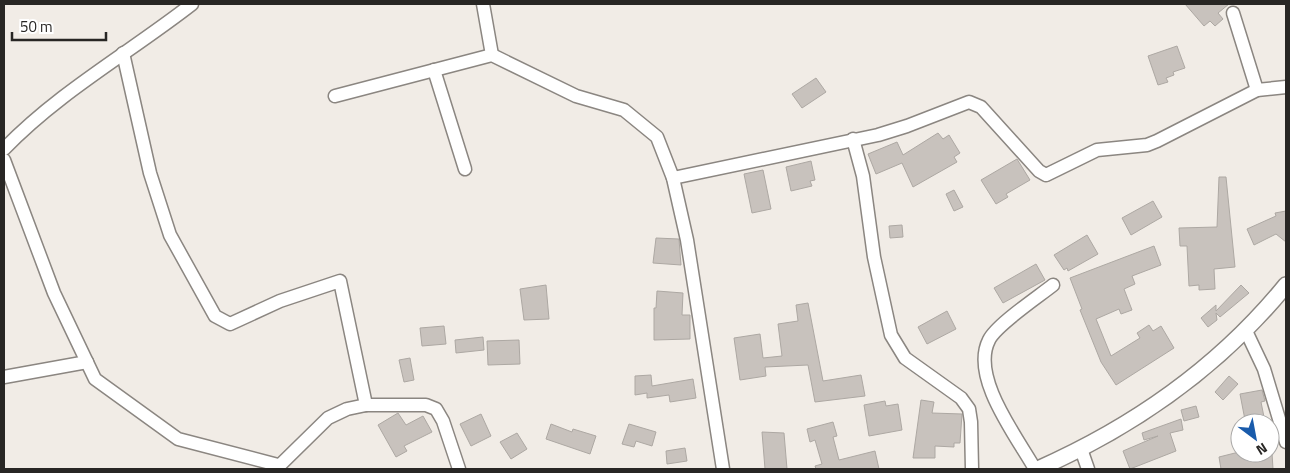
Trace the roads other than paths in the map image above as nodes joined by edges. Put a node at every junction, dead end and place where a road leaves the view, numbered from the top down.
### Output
1 (192, 4) edge
2 (483, 4) edge
3 (1233, 13) dead end
4 (123, 53) junction
5 (492, 55) junction
6 (434, 70) junction
7 (1286, 88) edge
8 (1257, 90) junction
9 (335, 96) dead end
10 (853, 139) junction
11 (4, 150) edge
12 (4, 160) edge
13 (465, 169) dead end
14 (673, 178) junction
15 (1053, 285) dead end
16 (1286, 285) edge
17 (1246, 330) junction
18 (87, 362) junction
19 (4, 377) edge
20 (366, 405) junction
21 (1286, 442) edge
22 (1081, 449) junction
23 (277, 467) edge
24 (459, 469) edge
25 (723, 469) edge
26 (972, 469) edge
27 (1037, 469) edge
28 (1088, 469) edge

1 - 4 street
2 - 5 street
3 - 8 street
4 - 11 street
4 - 20 street
5 - 6 street
5 - 14 street
6 - 9 street
6 - 13 street
7 - 8 street
8 - 10 street
10 - 14 street
10 - 26 street
12 - 18 street
14 - 25 street
15 - 27 street
16 - 17 main road
17 - 21 street
17 - 22 main road
18 - 19 street
18 - 23 street
20 - 23 street
20 - 24 street
22 - 27 main road
22 - 28 street

